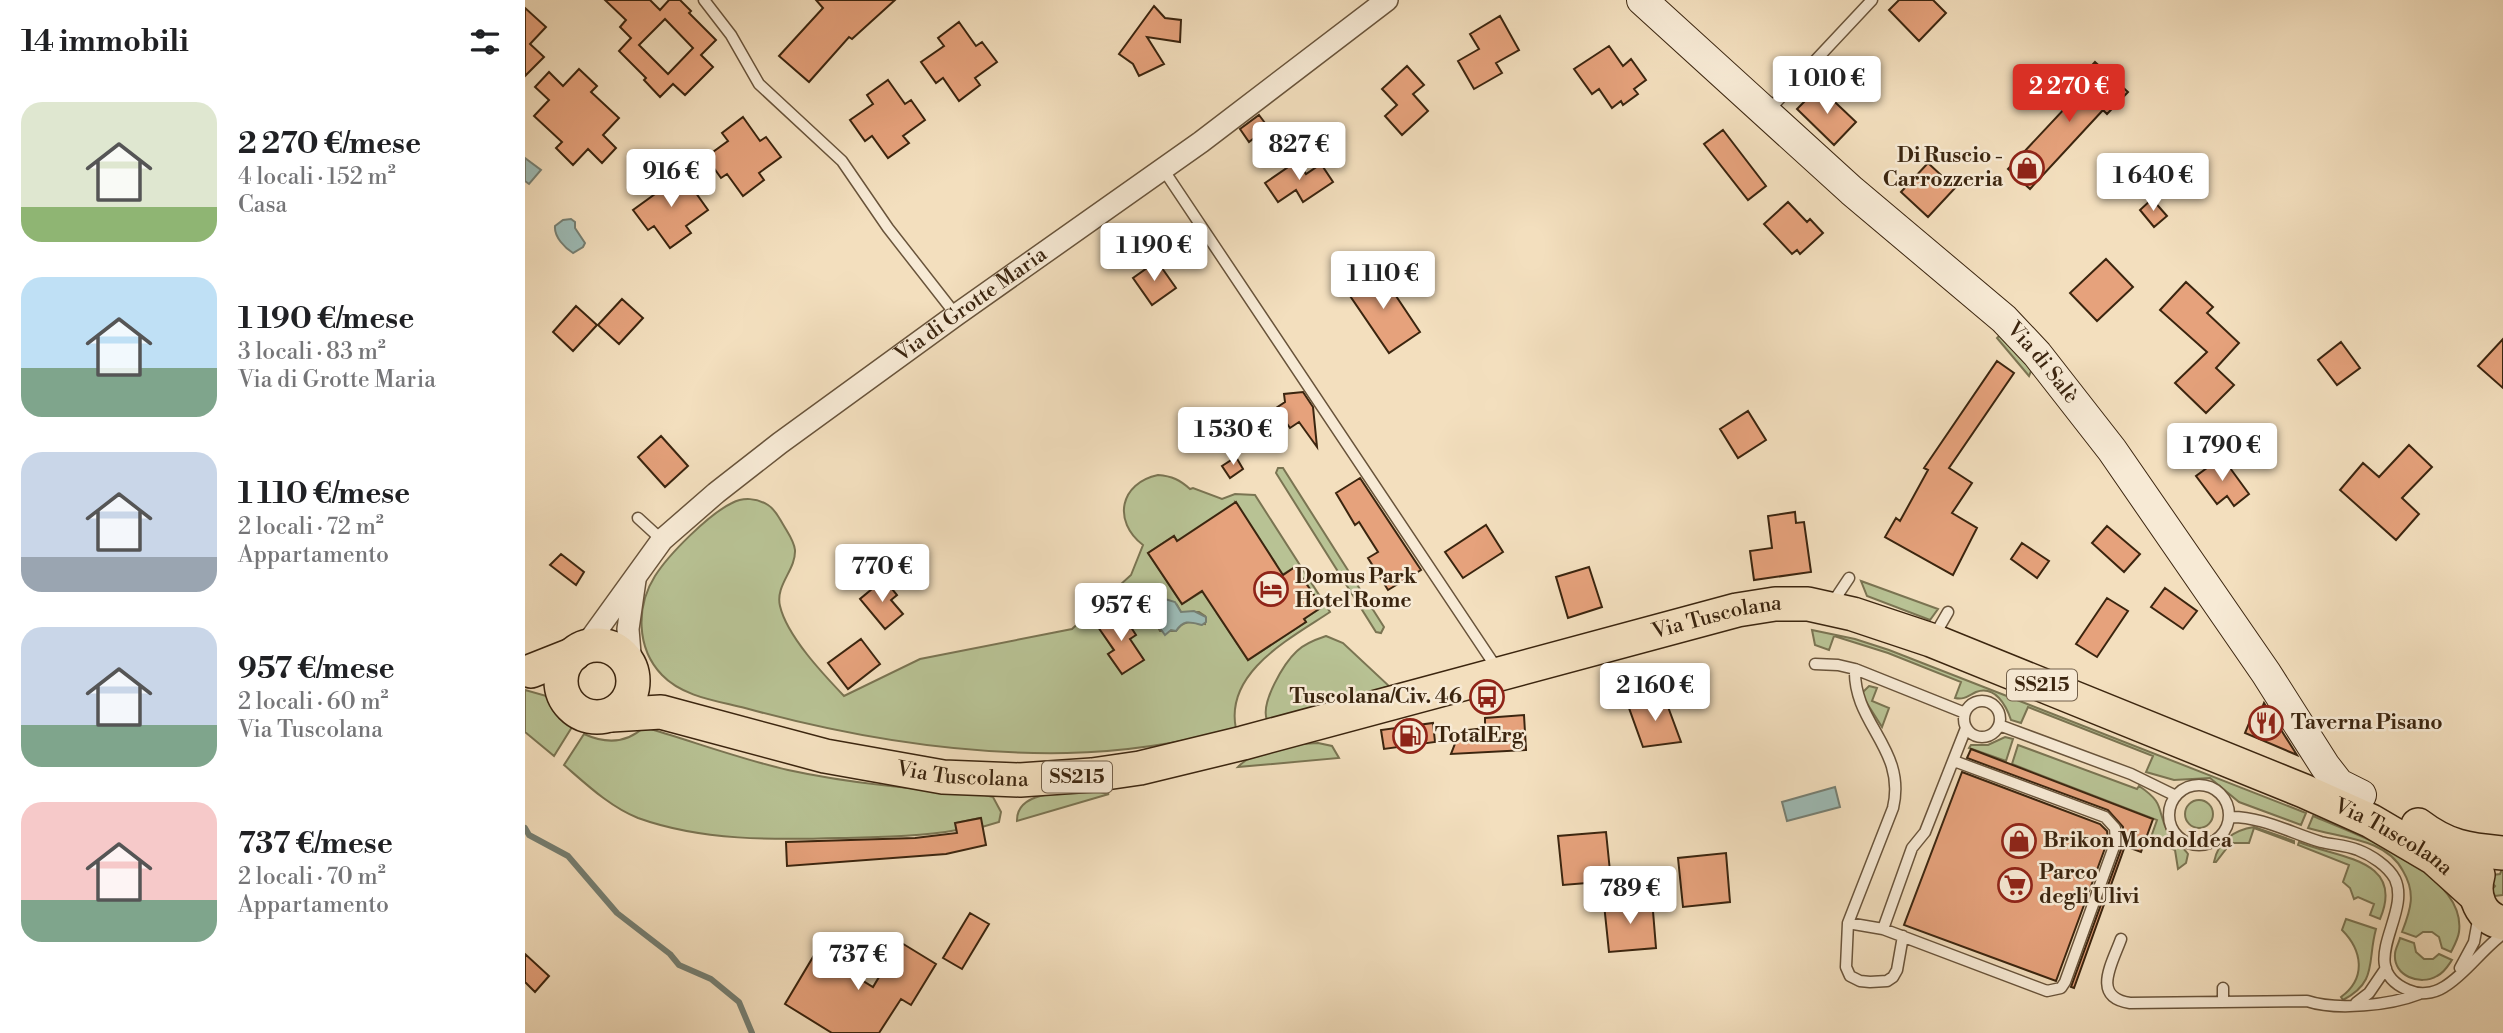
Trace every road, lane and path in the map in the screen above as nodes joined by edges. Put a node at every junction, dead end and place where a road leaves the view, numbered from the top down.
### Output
1 (704, 0) edge
2 (1387, 0) edge
3 (1642, 0) edge
4 (1872, 0) edge
5 (1766, 113) junction
6 (1163, 169) junction
7 (957, 315) junction
8 (638, 518) dead end
9 (662, 540) junction
10 (635, 578) junction
11 (1849, 578) dead end
12 (1829, 608) junction
13 (579, 651) junction
14 (1815, 664) dead end
15 (1855, 669) junction
16 (632, 670) junction
17 (528, 671) edge
18 (1487, 681) junction
19 (563, 694) junction
20 (661, 712) junction
21 (1965, 713) junction
22 (611, 715) junction
23 (1999, 725) junction
24 (1966, 728) junction
25 (1954, 761) junction
26 (2304, 790) junction
27 (2361, 795) junction
28 (2176, 796) junction
29 (2229, 817) junction
30 (2503, 854) edge
31 (2486, 908) edge
32 (1848, 923) junction
33 (1883, 929) junction
34 (2503, 934) edge
35 (1903, 936) junction
36 (2120, 939) dead end
37 (2385, 968) junction
38 (2453, 980) junction
39 (2223, 988) dead end
40 (2419, 994) junction
41 (2223, 1002) junction
42 (2353, 1004) junction

1 - 7 lane
2 - 6 street, Via di Grotte Maria
3 - 5 main road, Via di Salè
4 - 5 lane
5 - 27 main road, Via di Salè
6 - 7 street, Via di Grotte Maria
6 - 18 lane
7 - 9 street, Via di Grotte Maria
8 - 9 lane
9 - 10 street, Via di Grotte Maria
10 - 13 street, Via di Grotte Maria
10 - 16 street
11 - 12 lane
12 - 18 main road, Via Tuscolana / SS215
12 - 26 main road, Via Tuscolana / SS215
13 - 16 main road
13 - 17 main road
13 - 19 main road
14 - 15 lane
15 - 21 lane
15 - 32 lane
16 - 20 main road
16 - 22 main road
17 - 19 main road
18 - 20 main road, Via Tuscolana / SS215
19 - 22 main road
20 - 22 main road, Via Tuscolana
21 - 23 lane
21 - 24 lane
23 - 24 lane
23 - 28 lane
24 - 25 lane
25 - 33 lane
25 - 35 lane
26 - 27 main road, Via Tuscolana / SS215
26 - 31 main road, Via Tuscolana / SS215
27 - 30 main road, Via Tuscolana / SS215
28 - 29 lane
28 - 29 lane
29 - 37 lane
30 - 31 main road
31 - 38 lane
32 - 33 lane
32 - 35 lane
33 - 35 lane
34 - 38 lane
36 - 41 lane
37 - 40 lane
37 - 42 lane
38 - 40 lane
39 - 41 lane
40 - 42 lane
41 - 42 lane

